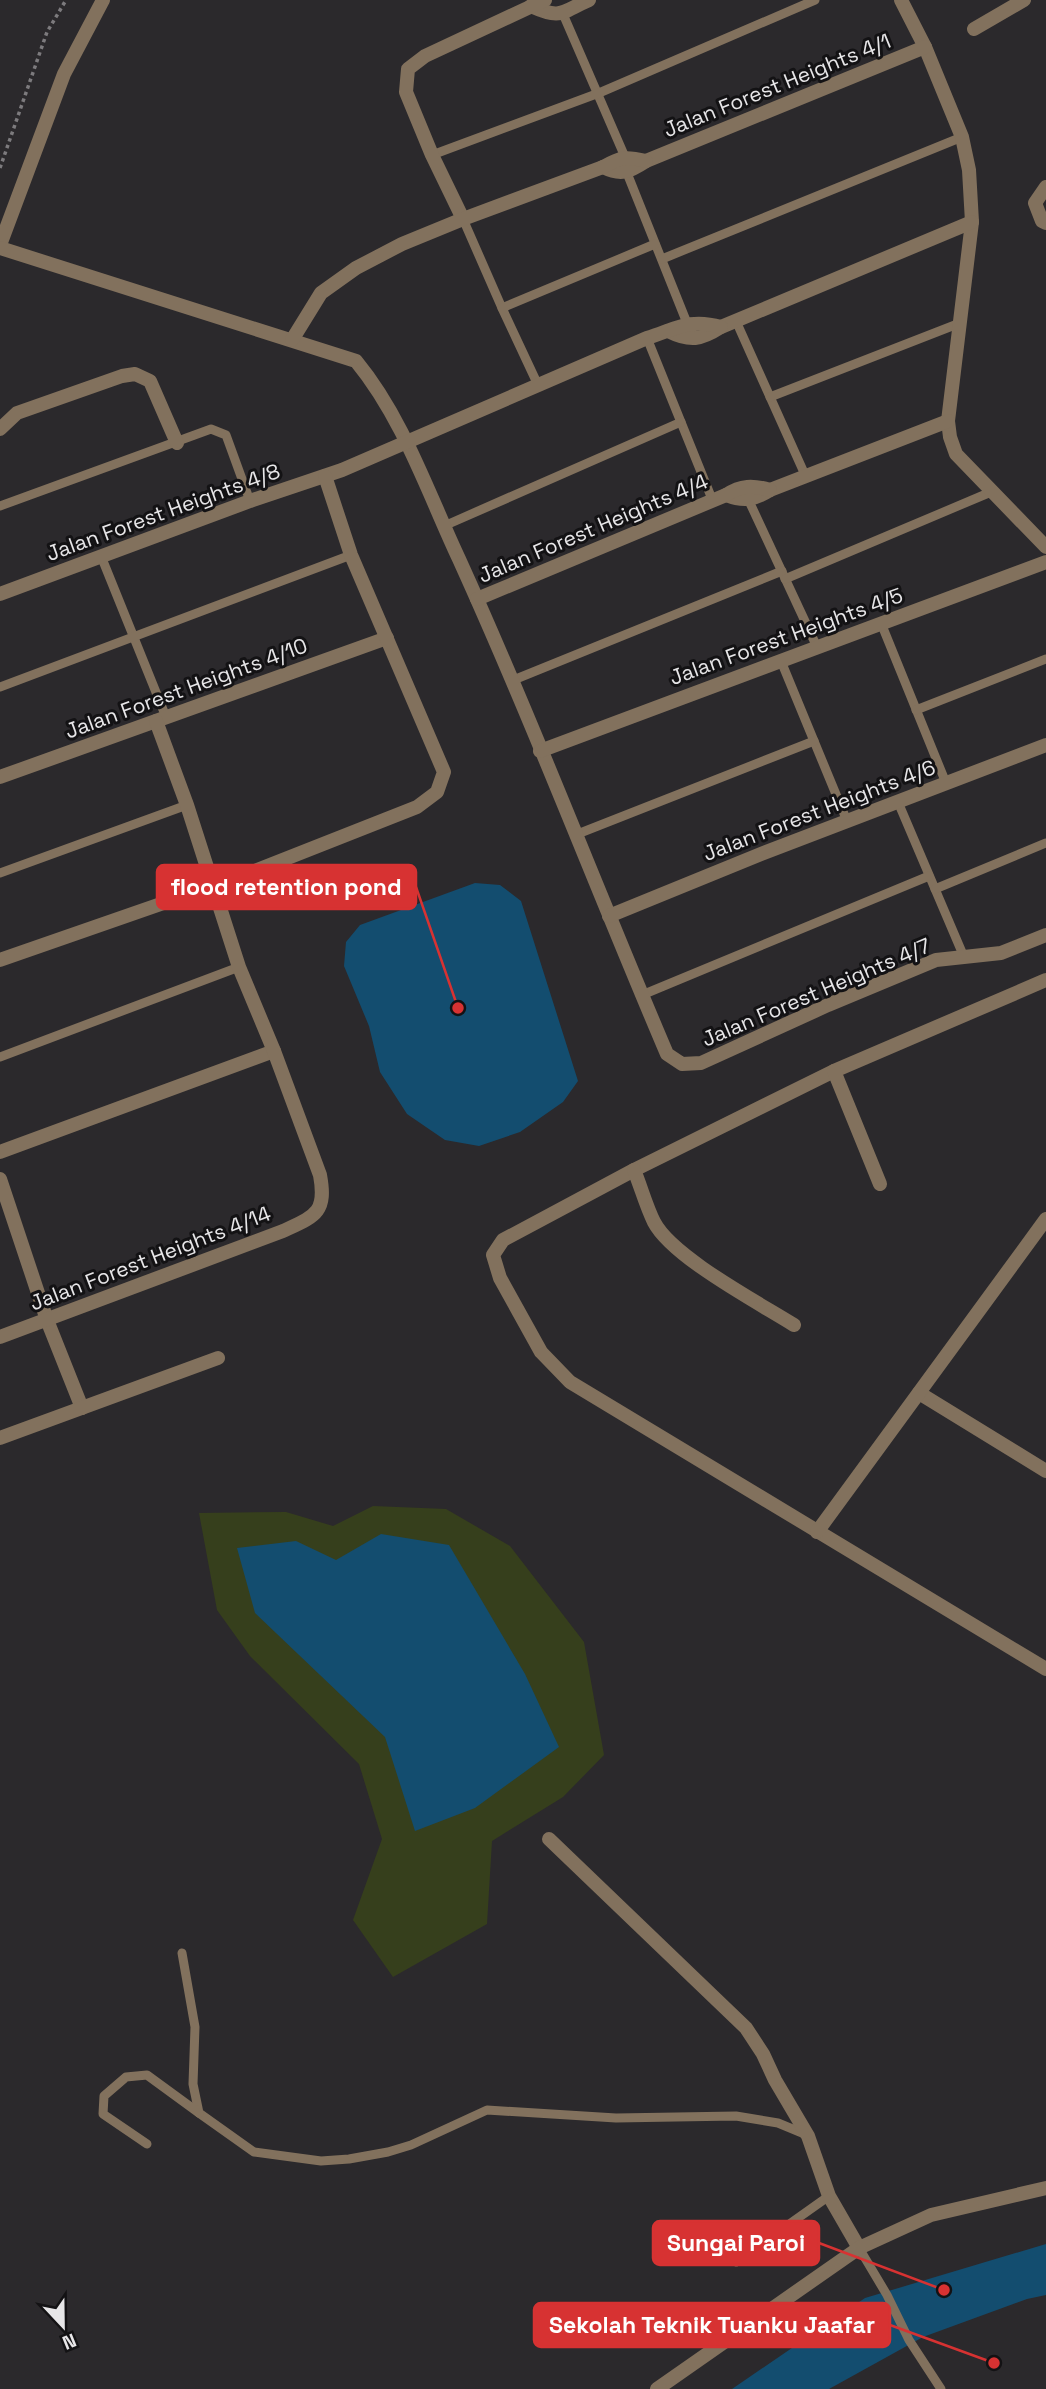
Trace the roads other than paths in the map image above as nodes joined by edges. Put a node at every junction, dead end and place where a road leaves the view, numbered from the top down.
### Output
1 (103, 0) edge
2 (545, 0) edge
3 (815, 0) edge
4 (901, 0) edge
5 (1024, 0) edge
6 (585, 1) edge
7 (531, 6) junction
8 (563, 13) junction
9 (974, 29) dead end
10 (925, 47) junction
11 (598, 93) junction
12 (962, 137) junction
13 (432, 155) junction
14 (625, 157) junction
15 (646, 161) junction
16 (603, 167) junction
17 (627, 173) junction
18 (1046, 187) edge
19 (463, 219) junction
20 (972, 222) junction
21 (1046, 223) edge
22 (655, 244) junction
23 (0, 246) edge
24 (662, 260) junction
25 (502, 308) junction
26 (736, 321) junction
27 (687, 323) junction
28 (960, 323) junction
29 (720, 327) junction
30 (668, 331) junction
31 (647, 338) junction
32 (292, 340) junction
33 (538, 385) junction
34 (770, 397) junction
35 (948, 421) junction
36 (681, 422) junction
37 (0, 429) edge
38 (406, 442) junction
39 (177, 443) junction
40 (325, 476) junction
41 (806, 477) junction
42 (770, 490) junction
43 (991, 492) junction
44 (719, 497) junction
45 (250, 500) junction
46 (749, 501) junction
47 (0, 506) edge
48 (443, 526) junction
49 (1046, 547) edge
50 (351, 555) junction
51 (101, 556) junction
52 (1046, 562) edge
53 (784, 575) junction
54 (0, 594) edge
55 (477, 599) junction
56 (881, 623) junction
57 (134, 638) junction
58 (387, 638) junction
59 (817, 647) junction
60 (1046, 659) edge
61 (781, 661) junction
62 (511, 681) junction
63 (0, 687) edge
64 (916, 710) junction
65 (161, 719) junction
66 (814, 741) junction
67 (1046, 745) edge
68 (540, 751) junction
69 (0, 778) edge
70 (946, 783) junction
71 (898, 802) junction
72 (187, 805) junction
73 (847, 821) junction
74 (575, 835) junction
75 (1046, 844) edge
76 (0, 873) edge
77 (929, 876) junction
78 (214, 885) junction
79 (935, 890) junction
80 (608, 916) junction
81 (1046, 935) edge
82 (964, 957) junction
83 (0, 960) edge
84 (239, 967) junction
85 (1046, 980) edge
86 (642, 995) junction
87 (274, 1051) junction
88 (0, 1056) edge
89 (834, 1071) junction
90 (0, 1152) edge
91 (634, 1171) junction
92 (0, 1179) edge
93 (880, 1184) dead end
94 (1046, 1219) edge
95 (47, 1320) junction
96 (794, 1325) dead end
97 (0, 1337) edge
98 (218, 1359) dead end
99 (919, 1393) junction
100 (82, 1408) junction
101 (0, 1438) edge
102 (1046, 1471) edge
103 (817, 1532) junction
104 (1046, 1669) edge
105 (549, 1839) dead end
106 (182, 1952) dead end
107 (199, 2113) junction
108 (808, 2136) junction
109 (147, 2144) dead end
110 (1046, 2188) edge
111 (829, 2196) junction
112 (859, 2248) junction
113 (736, 2262) dead end
114 (657, 2389) edge
115 (941, 2389) edge

1 - 23 street
2 - 7 street
3 - 11 lane
4 - 10 street
5 - 9 street
6 - 8 street
7 - 8 street
7 - 13 street
8 - 11 lane
10 - 12 street
10 - 15 street, Jalan Forest Heights 4/1
11 - 13 lane
11 - 14 lane
12 - 20 street
12 - 24 lane
13 - 19 street
14 - 15 street, Jalan Forest Heights 4/1
14 - 16 street
15 - 17 street, Jalan Forest Heights 4/1
16 - 17 street
16 - 19 street
17 - 22 lane
18 - 21 street
19 - 25 lane
19 - 32 street
20 - 26 street
20 - 28 street
22 - 24 lane
22 - 25 lane
23 - 32 street
24 - 27 lane
25 - 33 lane
26 - 29 street
26 - 34 lane
27 - 29 street
27 - 30 street, Jalan Forest Heights 4/8
28 - 34 lane
28 - 35 street
29 - 30 street
30 - 31 street, Jalan Forest Heights 4/8
31 - 33 street, Jalan Forest Heights 4/8
31 - 36 lane
32 - 38 street
33 - 38 street, Jalan Forest Heights 4/8
34 - 41 lane
35 - 41 street, Jalan Forest Heights 4/4
35 - 43 street
36 - 44 lane
36 - 48 lane
37 - 39 street
38 - 40 street, Jalan Forest Heights 4/8
38 - 48 street
39 - 45 lane
39 - 47 lane
40 - 45 street, Jalan Forest Heights 4/8
40 - 50 street
41 - 42 street, Jalan Forest Heights 4/4
42 - 44 street, Jalan Forest Heights 4/4
42 - 46 street, Jalan Forest Heights 4/4
43 - 49 street
43 - 53 lane
44 - 46 street, Jalan Forest Heights 4/4
44 - 55 street, Jalan Forest Heights 4/4
45 - 51 street, Jalan Forest Heights 4/8
46 - 53 lane
48 - 55 street
50 - 57 lane
50 - 58 street
51 - 54 street, Jalan Forest Heights 4/8
51 - 57 lane
52 - 56 street, Jalan Forest Heights 4/5
53 - 59 lane
53 - 62 lane
55 - 62 street
56 - 59 street, Jalan Forest Heights 4/5
56 - 64 lane
57 - 63 lane
57 - 65 lane
58 - 65 street, Jalan Forest Heights 4/10
58 - 78 street
59 - 61 street, Jalan Forest Heights 4/5
60 - 64 lane
61 - 66 lane
61 - 68 street, Jalan Forest Heights 4/5
62 - 68 street
64 - 70 lane
65 - 69 street, Jalan Forest Heights 4/10
65 - 72 street
66 - 73 lane
66 - 74 lane
67 - 70 street, Jalan Forest Heights 4/6
68 - 74 street
70 - 71 street, Jalan Forest Heights 4/6
71 - 73 street, Jalan Forest Heights 4/6
71 - 77 lane
72 - 76 lane
72 - 78 street
73 - 80 street, Jalan Forest Heights 4/6
74 - 80 street
75 - 79 lane
77 - 79 lane
77 - 86 lane
78 - 83 street
78 - 84 street
79 - 82 lane
80 - 86 street
81 - 82 street, Jalan Forest Heights 4/7
82 - 86 street, Jalan Forest Heights 4/7
84 - 87 street
84 - 88 lane
85 - 89 street
87 - 90 street
87 - 95 street, Jalan Forest Heights 4/14
89 - 91 street
89 - 93 street
91 - 96 street
91 - 103 street
92 - 95 street
94 - 99 street
95 - 97 street, Jalan Forest Heights 4/14
95 - 100 street
98 - 100 street
99 - 102 street
99 - 103 street
100 - 101 street
103 - 104 street
105 - 108 street
106 - 107 lane
107 - 108 lane
107 - 109 lane
108 - 111 street
110 - 112 street
111 - 112 street
111 - 113 lane
112 - 114 street
112 - 115 lane

